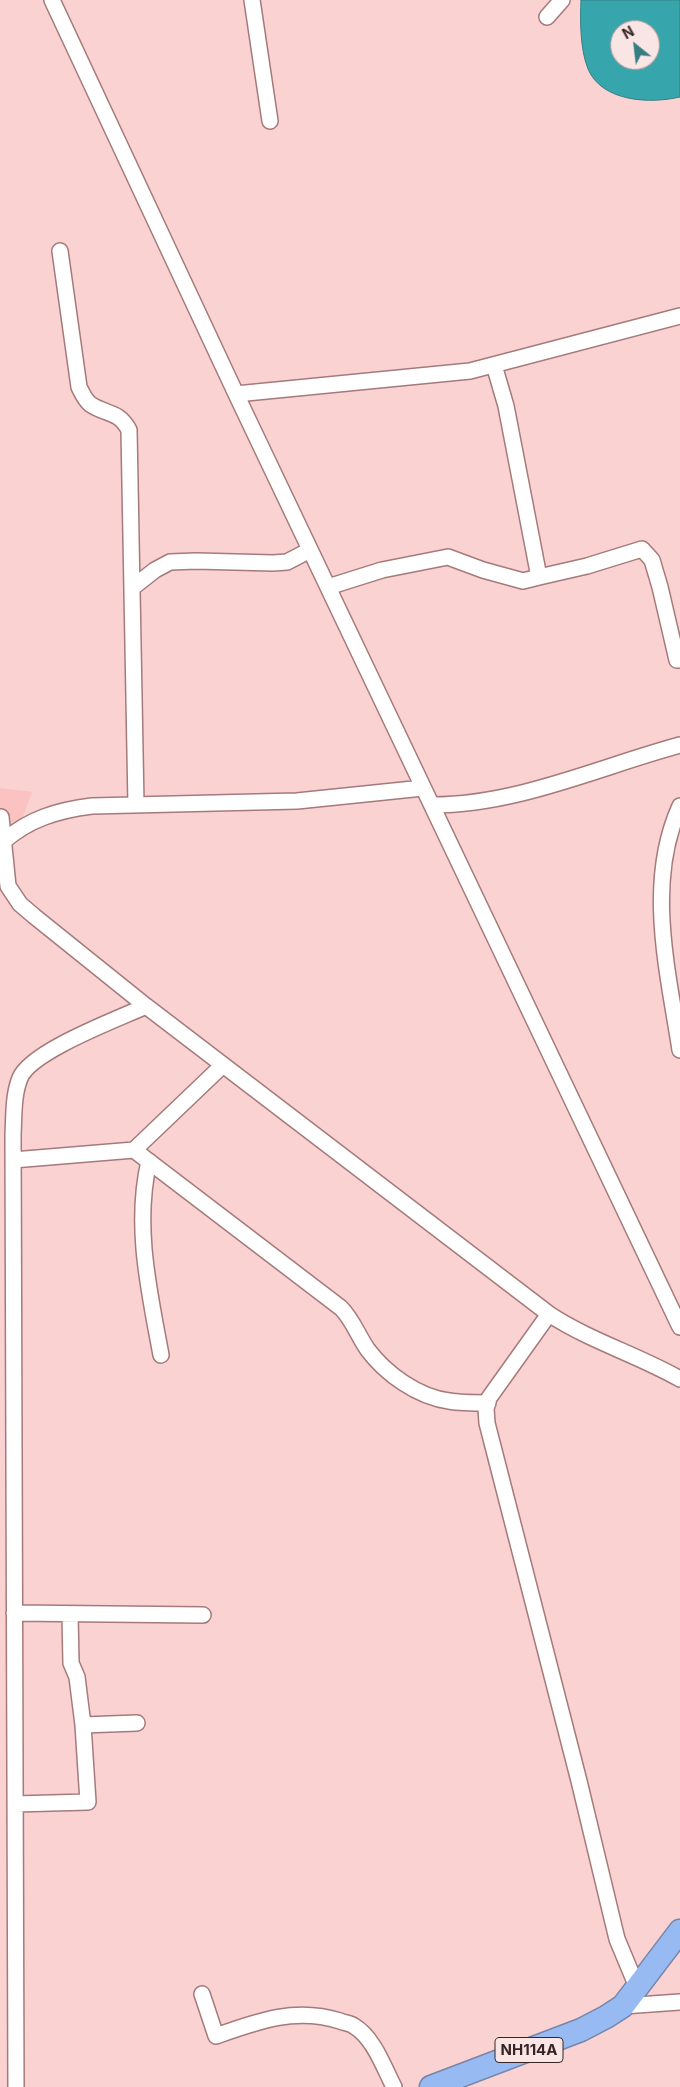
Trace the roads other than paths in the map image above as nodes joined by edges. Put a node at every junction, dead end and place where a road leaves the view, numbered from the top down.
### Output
1 (52, 0) edge
2 (252, 0) edge
3 (562, 0) edge
4 (547, 18) dead end
5 (270, 121) dead end
6 (60, 251) dead end
7 (680, 316) edge
8 (494, 364) junction
9 (236, 394) junction
10 (310, 550) junction
11 (539, 577) junction
12 (132, 588) junction
13 (328, 588) junction
14 (680, 660) edge
15 (680, 745) edge
16 (423, 788) junction
17 (136, 806) junction
18 (432, 806) junction
19 (680, 806) edge
20 (1, 817) edge
21 (4, 842) junction
22 (146, 1006) junction
23 (680, 1050) edge
24 (223, 1064) junction
25 (134, 1150) junction
26 (13, 1160) junction
27 (149, 1161) junction
28 (549, 1314) junction
29 (680, 1327) edge
30 (161, 1355) dead end
31 (680, 1379) edge
32 (488, 1404) junction
33 (14, 1613) junction
34 (70, 1614) junction
35 (203, 1615) dead end
36 (137, 1723) dead end
37 (84, 1725) junction
38 (15, 1804) junction
39 (680, 1931) edge
40 (637, 1987) junction
41 (202, 1994) dead end
42 (680, 2002) edge
43 (623, 2006) junction
44 (16, 2087) edge
45 (394, 2087) edge
46 (431, 2087) edge

1 - 9 street
2 - 5 street
3 - 4 street
6 - 12 street
7 - 8 street
8 - 9 street
8 - 11 street
9 - 10 street
10 - 12 street
10 - 13 street
11 - 13 street
11 - 14 street
12 - 17 street
13 - 16 street
15 - 18 street
16 - 17 street
16 - 18 street
17 - 21 street
18 - 29 street
19 - 23 street
20 - 21 street
21 - 22 street
22 - 24 street
22 - 26 street
24 - 25 street
24 - 28 street
25 - 26 street
25 - 27 street
26 - 33 street
27 - 30 street
27 - 32 street
28 - 31 street
28 - 32 street
32 - 40 street
33 - 34 street
33 - 38 street
34 - 35 street
34 - 37 street
36 - 37 street
37 - 38 street
38 - 44 street
39 - 40 highway, NH114A
40 - 43 highway, NH114A
41 - 45 street
42 - 43 street
43 - 46 highway, NH114A

